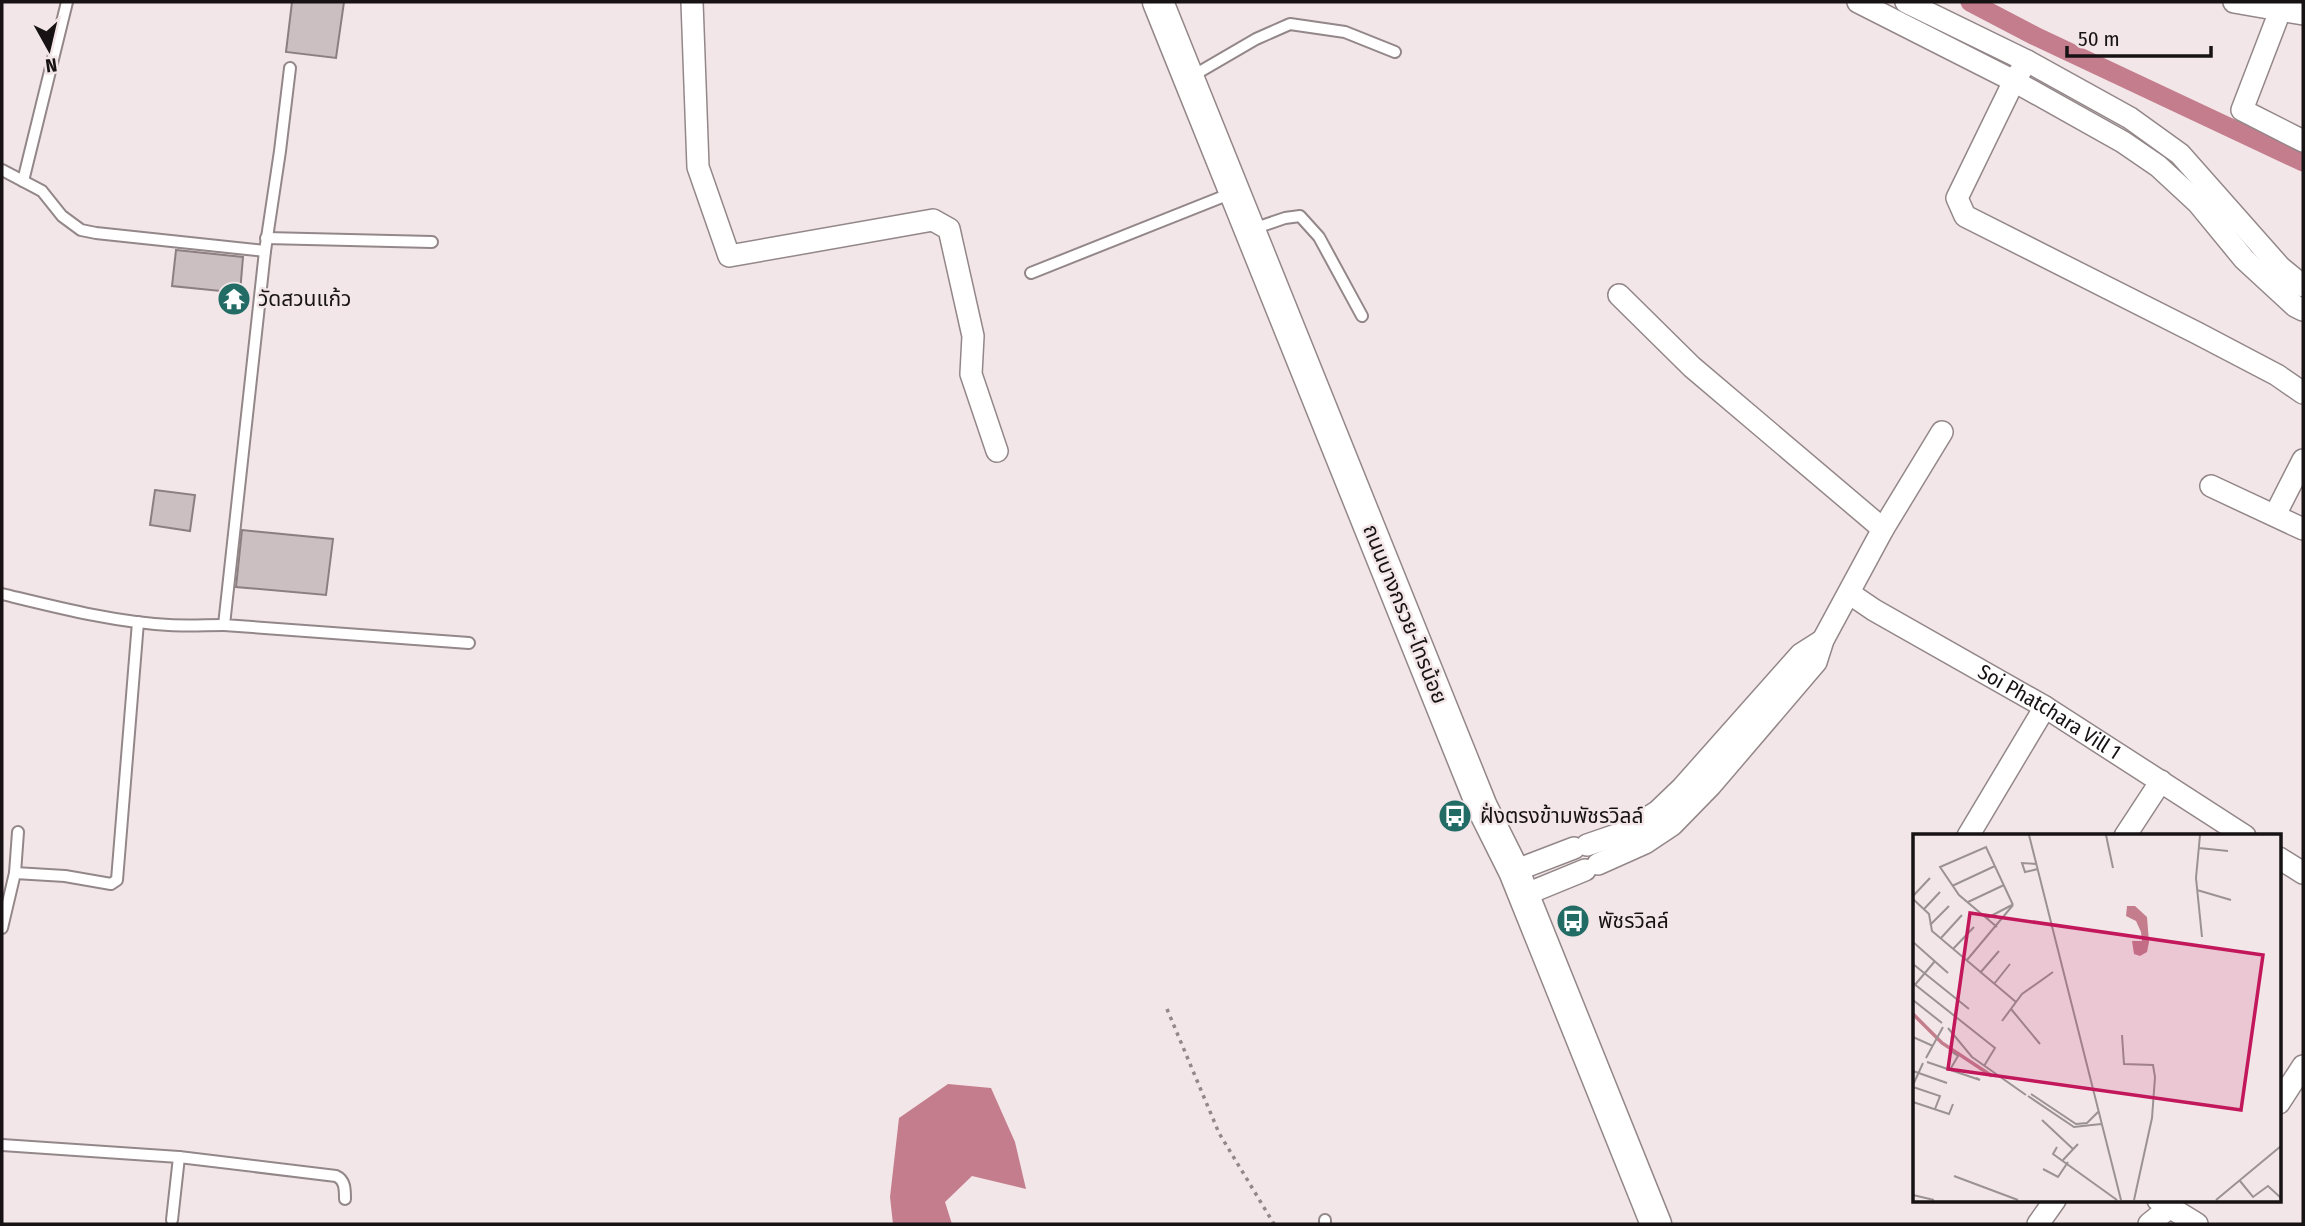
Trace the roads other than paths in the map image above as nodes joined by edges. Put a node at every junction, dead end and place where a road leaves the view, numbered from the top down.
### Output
1 (67, 2) edge
2 (692, 2) edge
3 (1158, 2) edge
4 (1858, 2) edge
5 (1906, 2) edge
6 (2234, 2) edge
7 (2280, 11) junction
8 (2303, 14) edge
9 (1395, 52) dead end
10 (2027, 61) junction
11 (290, 68) dead end
12 (1189, 78) junction
13 (2014, 81) junction
14 (2303, 141) edge
15 (2, 170) edge
16 (23, 181) junction
17 (1235, 192) junction
18 (1250, 229) junction
19 (266, 238) junction
20 (432, 242) dead end
21 (265, 251) junction
22 (1031, 273) dead end
23 (2303, 286) edge
24 (1619, 295) dead end
25 (2303, 310) edge
26 (1362, 316) dead end
27 (2303, 393) edge
28 (1942, 432) dead end
29 (997, 451) dead end
30 (2303, 460) edge
31 (2211, 486) dead end
32 (2275, 515) junction
33 (1883, 529) junction
34 (2303, 529) edge
35 (1849, 593) junction
36 (2, 594) edge
37 (138, 622) junction
38 (224, 625) junction
39 (469, 643) dead end
40 (2045, 707) junction
41 (2161, 781) junction
42 (1665, 818) junction
43 (18, 832) dead end
44 (1969, 834) edge
45 (2126, 834) edge
46 (2242, 834) edge
47 (2280, 859) edge
48 (15, 873) junction
49 (2303, 873) edge
50 (1519, 883) junction
51 (2, 928) edge
52 (2303, 1066) edge
53 (2280, 1100) edge
54 (2, 1145) edge
55 (179, 1157) junction
56 (345, 1199) dead end
57 (2053, 1202) edge
58 (2164, 1204) edge
59 (172, 1220) dead end
60 (1656, 1224) edge
61 (2038, 1224) edge
62 (2149, 1224) edge
63 (2197, 1224) edge

1 - 16 lane
2 - 29 street
3 - 12 main road, ถนนบางกรวย-ไทรน้อย
4 - 13 street
5 - 10 street
6 - 7 street
7 - 8 street
7 - 14 street
9 - 12 lane
10 - 13 street
10 - 23 street
11 - 19 lane
12 - 17 main road, ถนนบางกรวย-ไทรน้อย
13 - 25 street
13 - 27 street
15 - 16 lane
16 - 21 lane
17 - 18 main road, ถนนบางกรวย-ไทรน้อย
17 - 22 lane
18 - 26 lane
18 - 50 main road, ถนนบางกรวย-ไทรน้อย
19 - 20 lane
19 - 21 lane
21 - 38 lane
24 - 33 street
28 - 33 street
30 - 32 street
31 - 32 street
32 - 34 street
33 - 35 street
35 - 40 street, Soi Phatchara Vill 1
35 - 42 street
36 - 37 lane
37 - 38 lane
37 - 48 lane
38 - 39 lane
40 - 41 street, Soi Phatchara Vill 1
40 - 44 street
41 - 45 street
41 - 46 street, Soi Phatchara Vill 1
42 - 50 street
42 - 50 street
43 - 48 lane
47 - 49 street
48 - 51 lane
50 - 60 main road, ถนนบางกรวย-ไทรน้อย
52 - 53 street
54 - 55 lane
55 - 56 lane
55 - 59 lane
57 - 61 street
58 - 62 street
58 - 63 street

